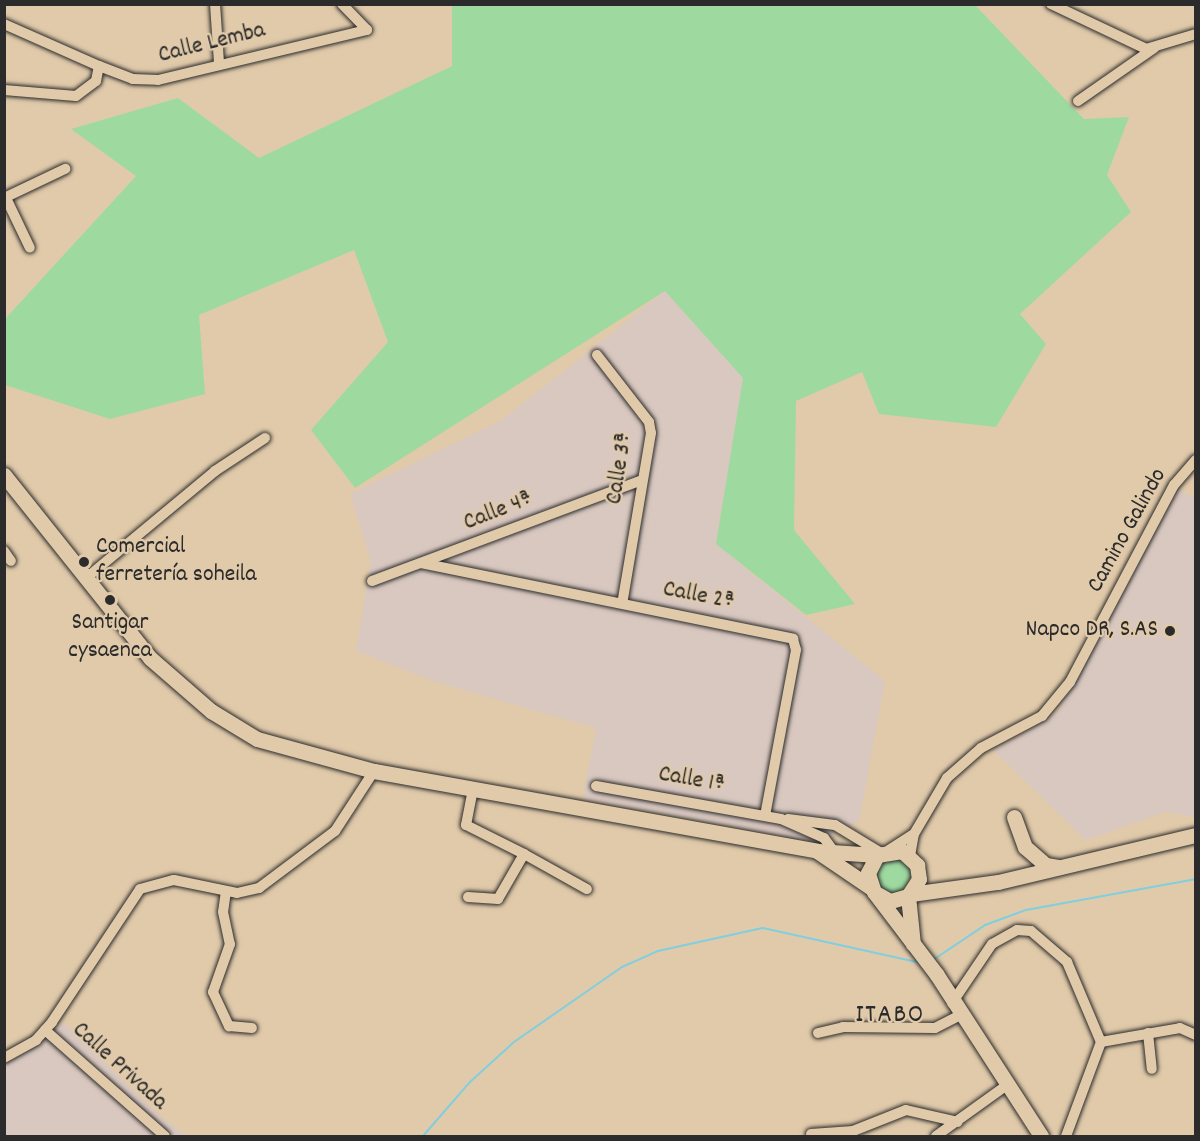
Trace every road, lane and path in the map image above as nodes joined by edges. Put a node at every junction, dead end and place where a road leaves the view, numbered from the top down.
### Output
1 (215, 4) edge
2 (342, 4) edge
3 (1051, 4) edge
4 (4, 24) edge
5 (1196, 34) edge
6 (1154, 48) junction
7 (219, 63) junction
8 (99, 66) junction
9 (4, 90) edge
10 (1078, 101) dead end
11 (65, 170) dead end
12 (5, 198) edge
13 (30, 248) dead end
14 (597, 355) dead end
15 (264, 438) dead end
16 (1196, 460) edge
17 (4, 475) edge
18 (640, 481) junction
19 (4, 551) edge
20 (11, 561) dead end
21 (421, 563) junction
22 (85, 579) junction
23 (372, 581) dead end
24 (622, 604) junction
25 (375, 771) junction
26 (596, 786) dead end
27 (473, 789) junction
28 (765, 815) junction
29 (1014, 817) dead end
30 (781, 819) junction
31 (914, 834) junction
32 (1196, 835) edge
33 (834, 850) junction
34 (817, 851) junction
35 (882, 853) junction
36 (524, 854) junction
37 (914, 863) junction
38 (841, 866) junction
39 (1061, 867) junction
40 (950, 885) junction
41 (872, 889) junction
42 (587, 890) dead end
43 (226, 891) junction
44 (910, 895) junction
45 (468, 897) dead end
46 (919, 950) junction
47 (956, 1009) junction
48 (252, 1028) dead end
49 (45, 1030) junction
50 (818, 1033) dead end
51 (1148, 1033) junction
52 (1196, 1035) edge
53 (1101, 1042) junction
54 (4, 1058) edge
55 (1152, 1069) dead end
56 (1006, 1085) junction
57 (958, 1122) junction
58 (811, 1134) dead end
59 (165, 1137) edge
60 (936, 1137) edge
61 (1041, 1137) edge
62 (1066, 1137) edge

1 - 7 street
2 - 7 street, Calle Lemba
3 - 6 street
4 - 8 street, Calle Lemba
5 - 6 street
6 - 10 street
7 - 8 street, Calle Lemba
8 - 9 street
11 - 12 street
12 - 13 street
14 - 18 street, Calle 3ª
15 - 22 street
16 - 31 street, Camino Galindo
17 - 22 street
18 - 21 street, Calle 4ª
18 - 24 street, Calle 3ª
19 - 20 street
21 - 23 street, Calle 4ª
21 - 24 street, Calle 2ª
22 - 25 street
24 - 28 street, Calle 2ª
25 - 27 street
25 - 43 street
26 - 28 street, Calle 1ª
27 - 34 street
27 - 36 street
28 - 30 street, Calle 1ª
29 - 39 street
30 - 33 street, Calle 1ª
30 - 35 street, Calle 1ª
31 - 35 street, Camino Galindo
31 - 37 street, Camino Galindo
32 - 39 street
33 - 34 street
33 - 35 street
33 - 38 street, Calle 1ª
34 - 38 street
35 - 37 street
35 - 41 street
36 - 42 street
36 - 45 street
37 - 40 street
37 - 44 street
38 - 41 street
39 - 40 street
40 - 44 street
41 - 44 street
41 - 46 street
43 - 48 street
43 - 49 street
44 - 46 street
46 - 47 street
47 - 50 street
47 - 53 street
47 - 56 street
49 - 54 street
49 - 59 street, Calle Privada
51 - 52 street
51 - 53 street
51 - 55 street
53 - 62 street
56 - 57 street
56 - 61 street
57 - 58 street
57 - 60 street

